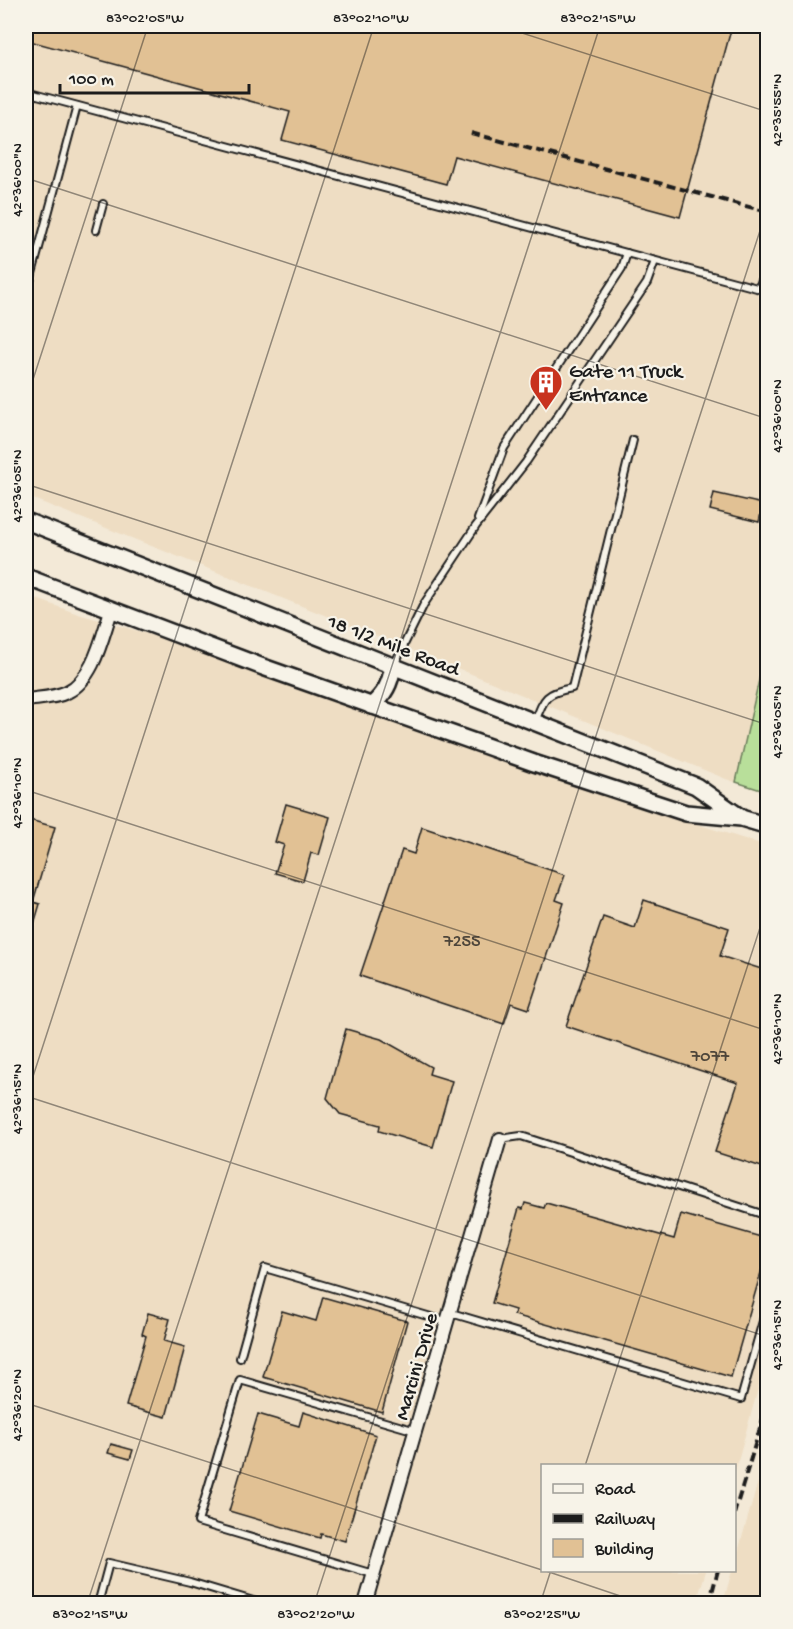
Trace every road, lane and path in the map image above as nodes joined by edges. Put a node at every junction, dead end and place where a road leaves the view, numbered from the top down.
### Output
1 (26, 92) edge
2 (77, 106) junction
3 (103, 204) dead end
4 (96, 230) dead end
5 (627, 253) junction
6 (768, 260) edge
7 (655, 261) junction
8 (759, 289) junction
9 (768, 291) edge
10 (26, 296) edge
11 (633, 440) dead end
12 (29, 525) edge
13 (476, 526) junction
14 (26, 578) edge
15 (111, 611) junction
16 (393, 666) junction
17 (26, 700) edge
18 (371, 706) junction
19 (535, 722) junction
20 (741, 818) junction
21 (768, 826) edge
22 (500, 1139) joint
23 (768, 1216) edge
24 (768, 1303) edge
25 (449, 1318) junction
26 (240, 1358) dead end
27 (416, 1431) junction
28 (374, 1574) junction
29 (98, 1604) edge
30 (263, 1604) edge
31 (365, 1604) edge

1 - 2 lane
2 - 5 lane
2 - 10 lane
3 - 4 lane
5 - 7 lane
5 - 13 lane
6 - 8 lane
7 - 8 lane
7 - 13 lane
8 - 9 lane
11 - 19 lane
12 - 16 street, 18 1/2 Mile Road
13 - 16 lane
14 - 15 street, 18 1/2 Mile Road
15 - 17 street
15 - 18 street, 18 1/2 Mile Road
16 - 18 street
16 - 19 street, 18 1/2 Mile Road
18 - 20 street, 18 1/2 Mile Road
19 - 20 street, 18 1/2 Mile Road
20 - 21 street, 18 1/2 Mile Road
22 - 23 lane
22 - 25 street, Marcini Drive
24 - 25 lane
25 - 26 lane
25 - 27 street, Marcini Drive
27 - 28 street, Marcini Drive
27 - 28 lane
28 - 31 street, Marcini Drive
29 - 30 lane

